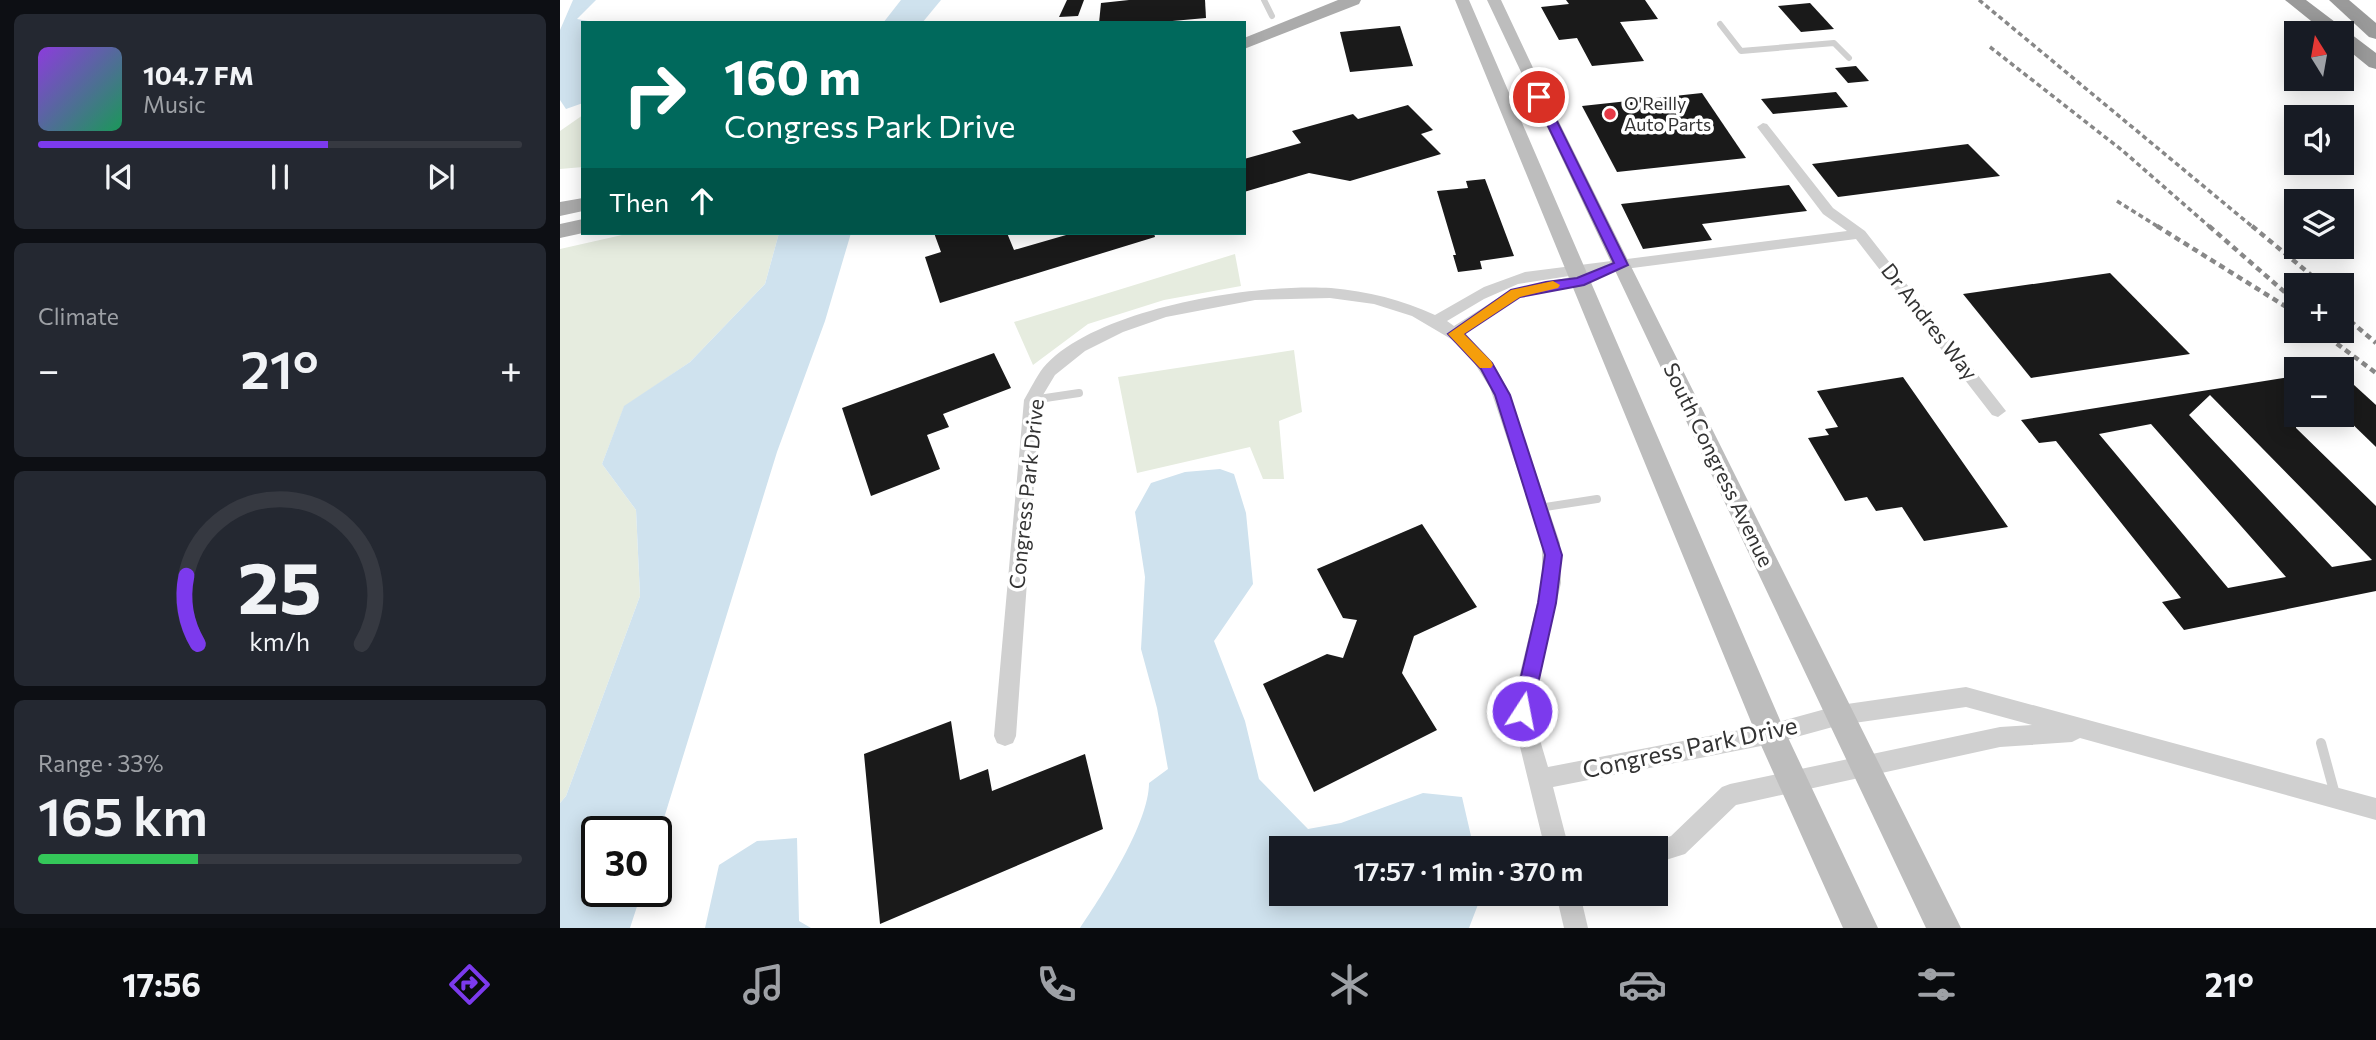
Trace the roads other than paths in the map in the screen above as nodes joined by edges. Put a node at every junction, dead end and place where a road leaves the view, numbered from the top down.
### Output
1 (1314, 0) edge
2 (1353, 0) edge
3 (1462, 0) edge
4 (1494, 0) edge
5 (2294, 0) edge
6 (2338, 0) edge
7 (1268, 8) edge
8 (2322, 21) edge
9 (1720, 24) dead end
10 (1246, 25) edge
11 (2376, 33) edge
12 (1246, 43) edge
13 (2354, 46) edge
14 (1849, 58) dead end
15 (2376, 63) edge
16 (1499, 90) junction
17 (1544, 108) junction
18 (1763, 127) dead end
19 (581, 204) edge
20 (560, 209) edge
21 (581, 226) edge
22 (560, 231) edge
23 (1860, 234) junction
24 (1622, 265) junction
25 (1577, 276) junction
26 (1436, 321) junction
27 (1455, 334) junction
28 (1079, 393) dead end
29 (1032, 400) junction
30 (1998, 411) dead end
31 (1597, 499) dead end
32 (1539, 508) junction
33 (1840, 715) junction
34 (2084, 731) junction
35 (1771, 734) junction
36 (1005, 736) dead end
37 (2321, 743) dead end
38 (1865, 766) junction
39 (1540, 779) junction
40 (1794, 782) junction
41 (2336, 800) junction
42 (2376, 809) edge
43 (1554, 836) edge
44 (1668, 848) edge
45 (1571, 906) edge
46 (1576, 928) edge
47 (1861, 928) edge
48 (1944, 928) edge

1 - 7 main road
2 - 12 main road
3 - 16 main road
4 - 17 main road, South Congress Avenue
5 - 8 highway
6 - 11 highway
7 - 10 main road
9 - 14 lane
13 - 15 highway
16 - 17 main road
16 - 25 main road
17 - 24 main road, South Congress Avenue
18 - 23 street, Dr Andres Way
19 - 20 main road
21 - 22 main road
23 - 24 street
23 - 30 street, Dr Andres Way
24 - 25 street
24 - 33 main road, South Congress Avenue
25 - 26 street
25 - 27 street
25 - 35 main road
26 - 27 street, Congress Park Drive
26 - 29 street, Congress Park Drive
27 - 32 street, Congress Park Drive
28 - 29 lane
29 - 36 street, Congress Park Drive
31 - 32 lane
32 - 39 street, Congress Park Drive
33 - 34 street, Congress Park Drive
33 - 35 street, Congress Park Drive
33 - 38 main road, South Congress Avenue
34 - 38 street
34 - 41 street, Congress Park Drive
35 - 39 street, Congress Park Drive
35 - 40 main road
37 - 41 lane
38 - 40 street
38 - 48 main road, South Congress Avenue
39 - 43 street, Congress Park Drive
40 - 44 street
40 - 47 main road
41 - 42 street, Congress Park Drive
45 - 46 street

